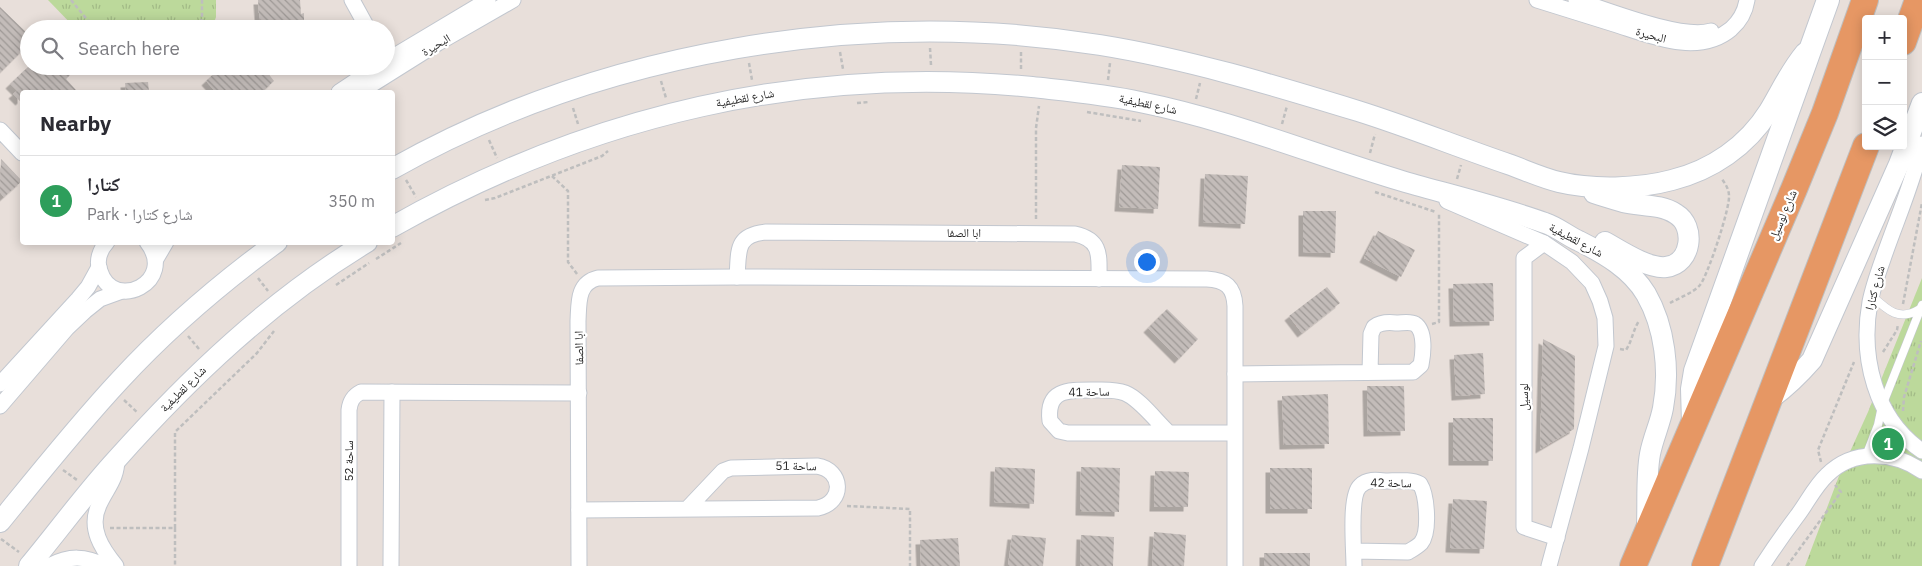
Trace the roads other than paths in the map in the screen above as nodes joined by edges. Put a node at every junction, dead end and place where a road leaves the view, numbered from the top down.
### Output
1 (352, 0) edge
2 (488, 0) edge
3 (513, 0) edge
4 (1537, 0) edge
5 (1576, 0) edge
6 (1746, 0) edge
7 (1828, 0) edge
8 (1866, 0) edge
9 (1918, 0) edge
10 (363, 20) edge
11 (1907, 31) edge
12 (1812, 47) junction
13 (395, 58) edge
14 (395, 59) edge
15 (368, 75) edge
16 (376, 75) edge
17 (342, 90) edge
18 (362, 90) edge
19 (1921, 110) edge
20 (0, 130) edge
21 (1922, 144) edge
22 (1864, 150) edge
23 (20, 151) edge
24 (395, 168) edge
25 (1397, 180) junction
26 (1559, 182) junction
27 (395, 225) edge
28 (1547, 234) junction
29 (149, 245) edge
30 (164, 245) edge
31 (273, 245) edge
32 (363, 245) edge
33 (100, 252) edge
34 (156, 259) junction
35 (736, 277) junction
36 (1099, 279) junction
37 (122, 291) junction
38 (1871, 295) junction
39 (1921, 307) edge
40 (54, 334) junction
41 (1370, 372) junction
42 (1235, 374) junction
43 (0, 384) edge
44 (392, 392) junction
45 (579, 394) junction
46 (1767, 401) junction
47 (0, 406) edge
48 (1882, 406) junction
49 (1693, 427) junction
50 (1168, 432) junction
51 (1234, 433) junction
52 (1922, 451) edge
53 (1866, 456) junction
54 (117, 458) junction
55 (1922, 470) edge
56 (688, 508) junction
57 (579, 510) junction
58 (0, 522) edge
59 (1646, 532) junction
60 (1557, 538) junction
61 (1354, 559) edge
62 (37, 565) edge
63 (106, 566) edge
64 (116, 566) edge
65 (349, 566) edge
66 (391, 566) edge
67 (579, 566) edge
68 (1235, 566) edge
69 (1549, 566) edge
70 (1633, 566) edge
71 (1705, 566) edge
72 (1762, 566) edge

1 - 10 street
2 - 13 street, البحيرة
3 - 14 street, البحيرة
4 - 6 street, البحيرة
5 - 6 street, البحيرة
7 - 12 main road, شارع لوسيل
8 - 49 highway, شارع لوسيل
9 - 11 highway
12 - 26 street
12 - 49 main road, شارع لوسيل
15 - 17 street, البحيرة
16 - 18 street, البحيرة
19 - 46 street
20 - 23 street
21 - 38 street, شارع كتارا
22 - 46 highway
24 - 26 street
25 - 27 street, شارع لقطيفية
25 - 28 street
25 - 28 street, شارع لقطيفية
26 - 28 street
28 - 59 street, شارع لقطيفية
28 - 60 street
28 - 60 street, لوسيل
29 - 34 street
30 - 34 street
31 - 58 street
32 - 54 street, شارع لقطيفية
33 - 37 street
33 - 40 street
34 - 37 street
35 - 36 street
35 - 36 street, ابا الصفا
35 - 45 street, ابا الصفا
36 - 42 street
37 - 40 street
38 - 39 lane
38 - 48 street, شارع كتارا
39 - 48 lane
40 - 43 street
40 - 47 street
41 - 41 street
41 - 42 street
42 - 51 street
44 - 45 street, ساحة 52
44 - 65 street, ساحة 52
44 - 66 street
45 - 57 street, ابا الصفا
46 - 71 highway
48 - 52 street, شارع كتارا
48 - 53 lane
49 - 59 highway, شارع لوسيل
50 - 50 street, ساحة 41
50 - 51 street, ساحة 41
51 - 68 street
53 - 55 street
53 - 72 street
54 - 62 street, شارع لقطيفية
54 - 64 street
56 - 56 street, ساحة 51
56 - 57 street
57 - 67 street, ابا الصفا
59 - 70 highway, شارع لوسيل
60 - 69 street
61 - 61 street, ساحة 42
62 - 63 street

